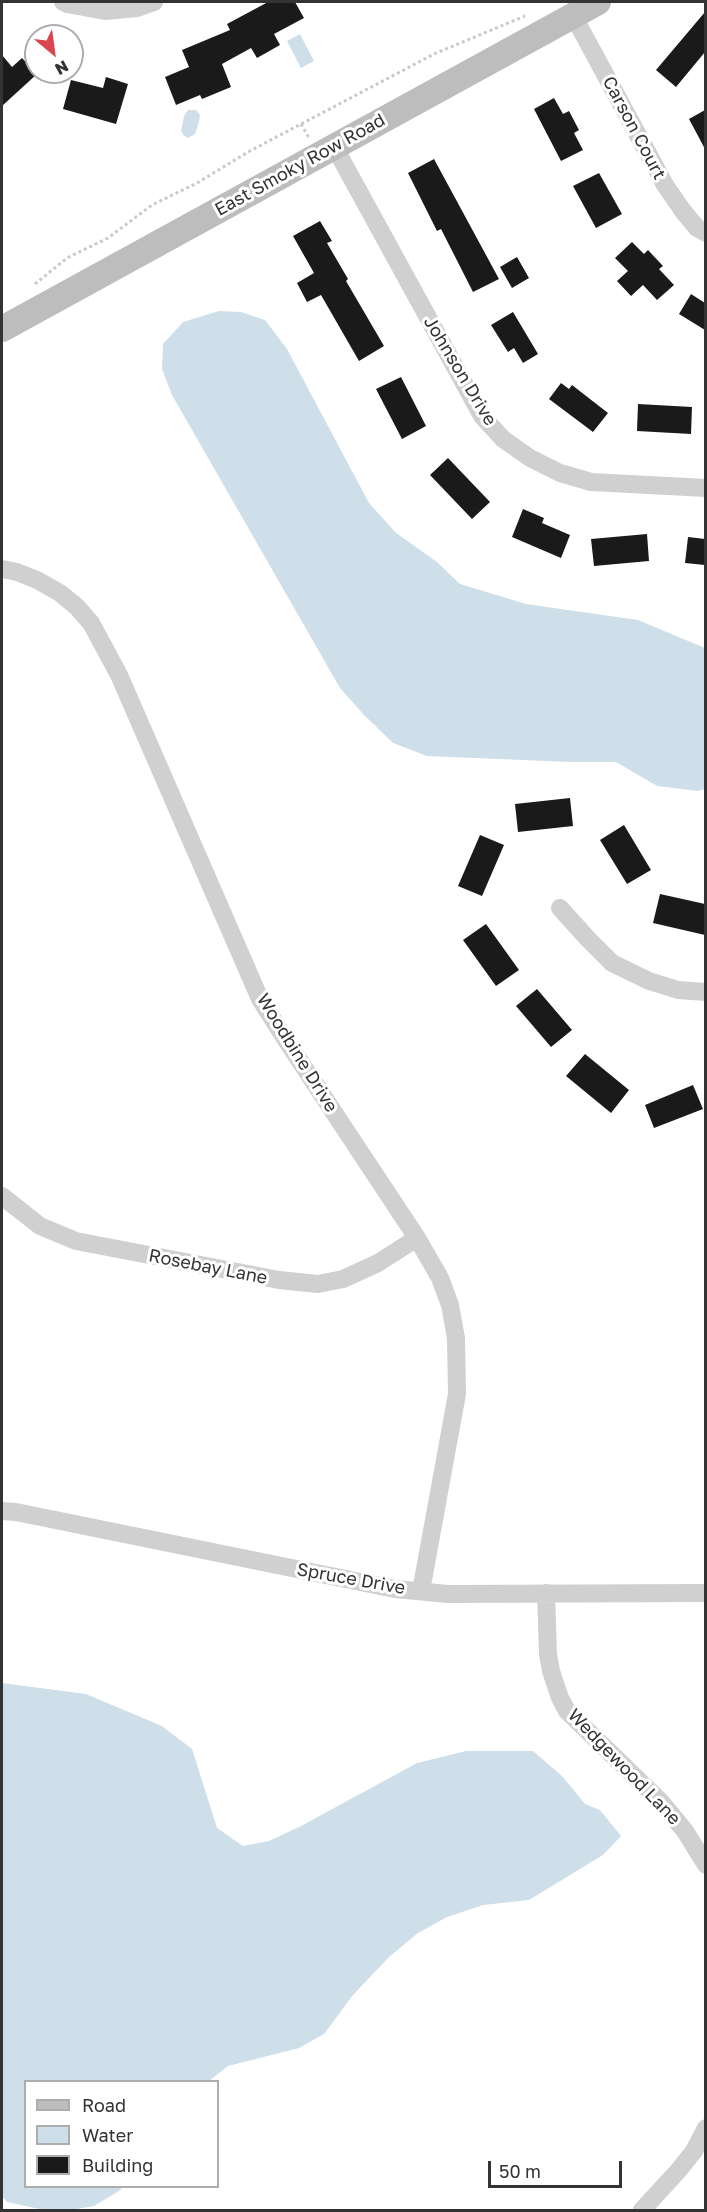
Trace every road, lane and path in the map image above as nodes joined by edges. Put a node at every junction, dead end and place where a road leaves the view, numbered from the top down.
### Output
1 (63, 2) edge
2 (154, 2) edge
3 (598, 2) edge
4 (527, 15) dead end
5 (573, 15) junction
6 (334, 146) junction
7 (705, 233) edge
8 (31, 288) dead end
9 (2, 329) edge
10 (705, 488) edge
11 (2, 569) edge
12 (561, 908) dead end
13 (705, 992) edge
14 (2, 1196) edge
15 (417, 1238) junction
16 (2, 1511) edge
17 (421, 1591) junction
18 (546, 1593) junction
19 (705, 1593) edge
20 (705, 1865) edge
21 (705, 2128) edge
22 (642, 2211) edge

1 - 2 street
3 - 5 street, East Smoky Row Road
4 - 8 path
5 - 6 street, East Smoky Row Road
5 - 7 street, Carson Court
6 - 9 street, East Smoky Row Road
6 - 10 street, Johnson Drive
11 - 15 street, Woodbine Drive
12 - 13 street
14 - 15 street, Rosebay Lane
15 - 17 street, Woodbine Drive
16 - 17 street, Spruce Drive
17 - 18 street, Spruce Drive
18 - 19 street, Spruce Drive
18 - 20 street, Wedgewood Lane
21 - 22 street

